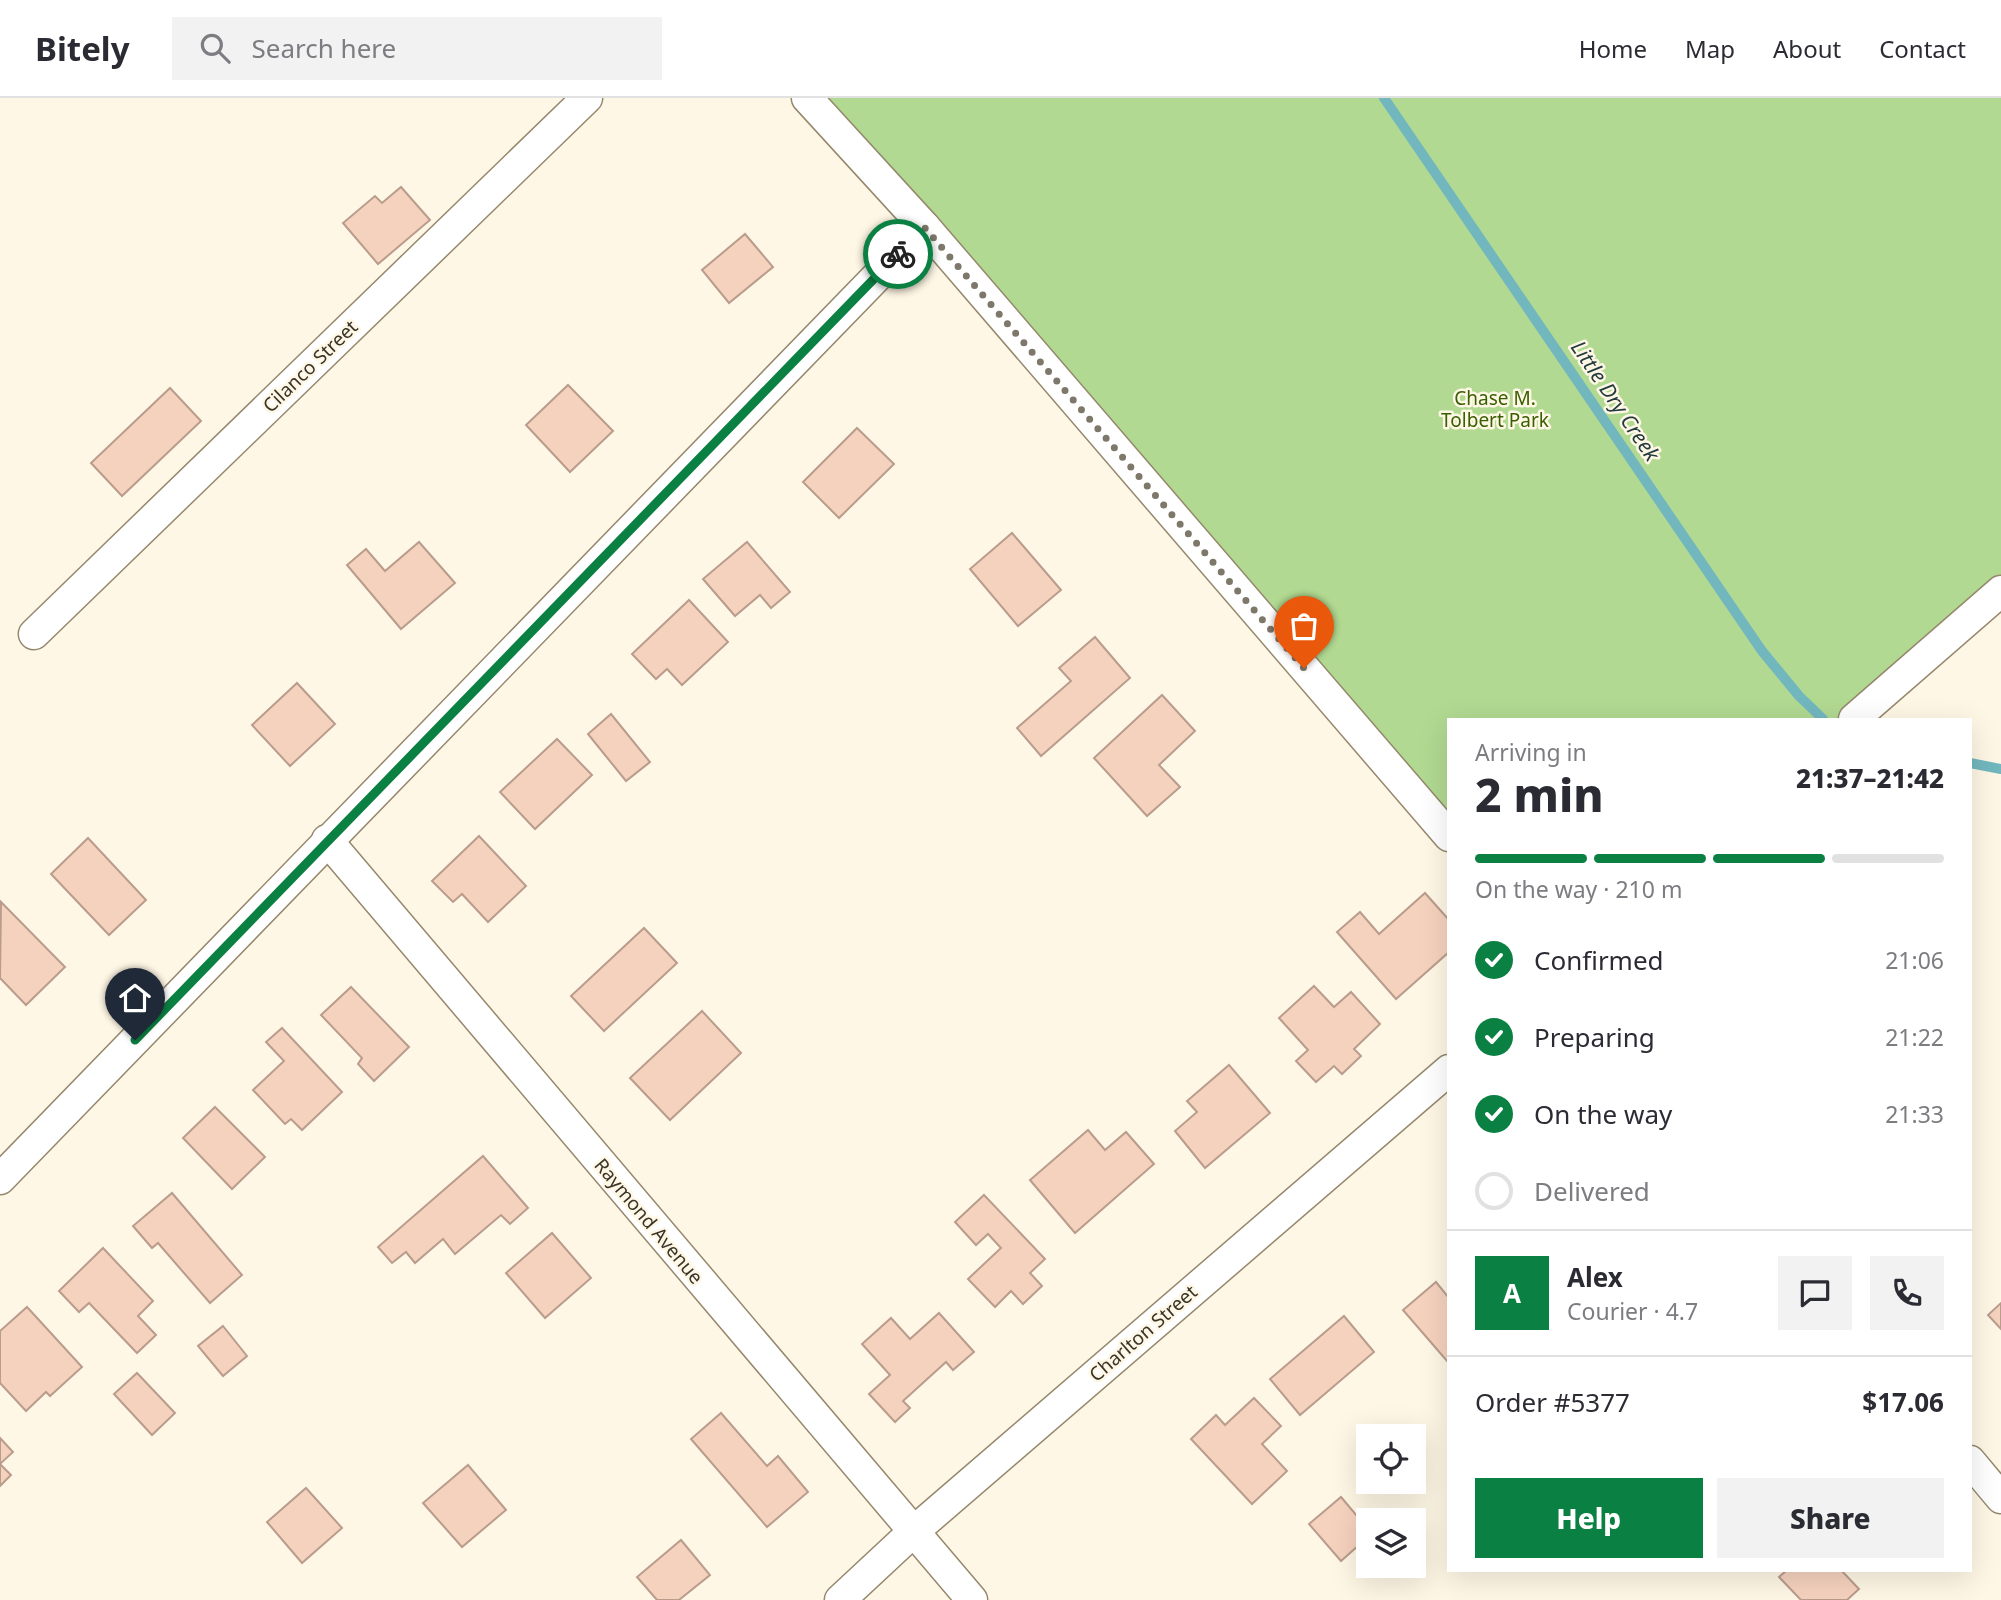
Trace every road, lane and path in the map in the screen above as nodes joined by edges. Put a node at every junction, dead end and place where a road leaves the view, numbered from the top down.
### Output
1 (587, 98) edge
2 (807, 98) edge
3 (925, 228) junction
4 (2001, 591) edge
5 (34, 634) dead end
6 (1855, 718) edge
7 (1447, 834) edge
8 (327, 840) junction
9 (1447, 1072) edge
10 (0, 1179) edge
11 (1972, 1463) edge
12 (2001, 1498) edge
13 (913, 1532) junction
14 (840, 1600) edge
15 (972, 1600) edge

1 - 5 street, Cilanco Street
2 - 3 street
3 - 7 street
3 - 8 street
4 - 6 street
8 - 10 street
8 - 13 street, Raymond Avenue
9 - 13 street, Charlton Street
11 - 12 street
13 - 14 street, Charlton Street
13 - 15 street, Raymond Avenue

